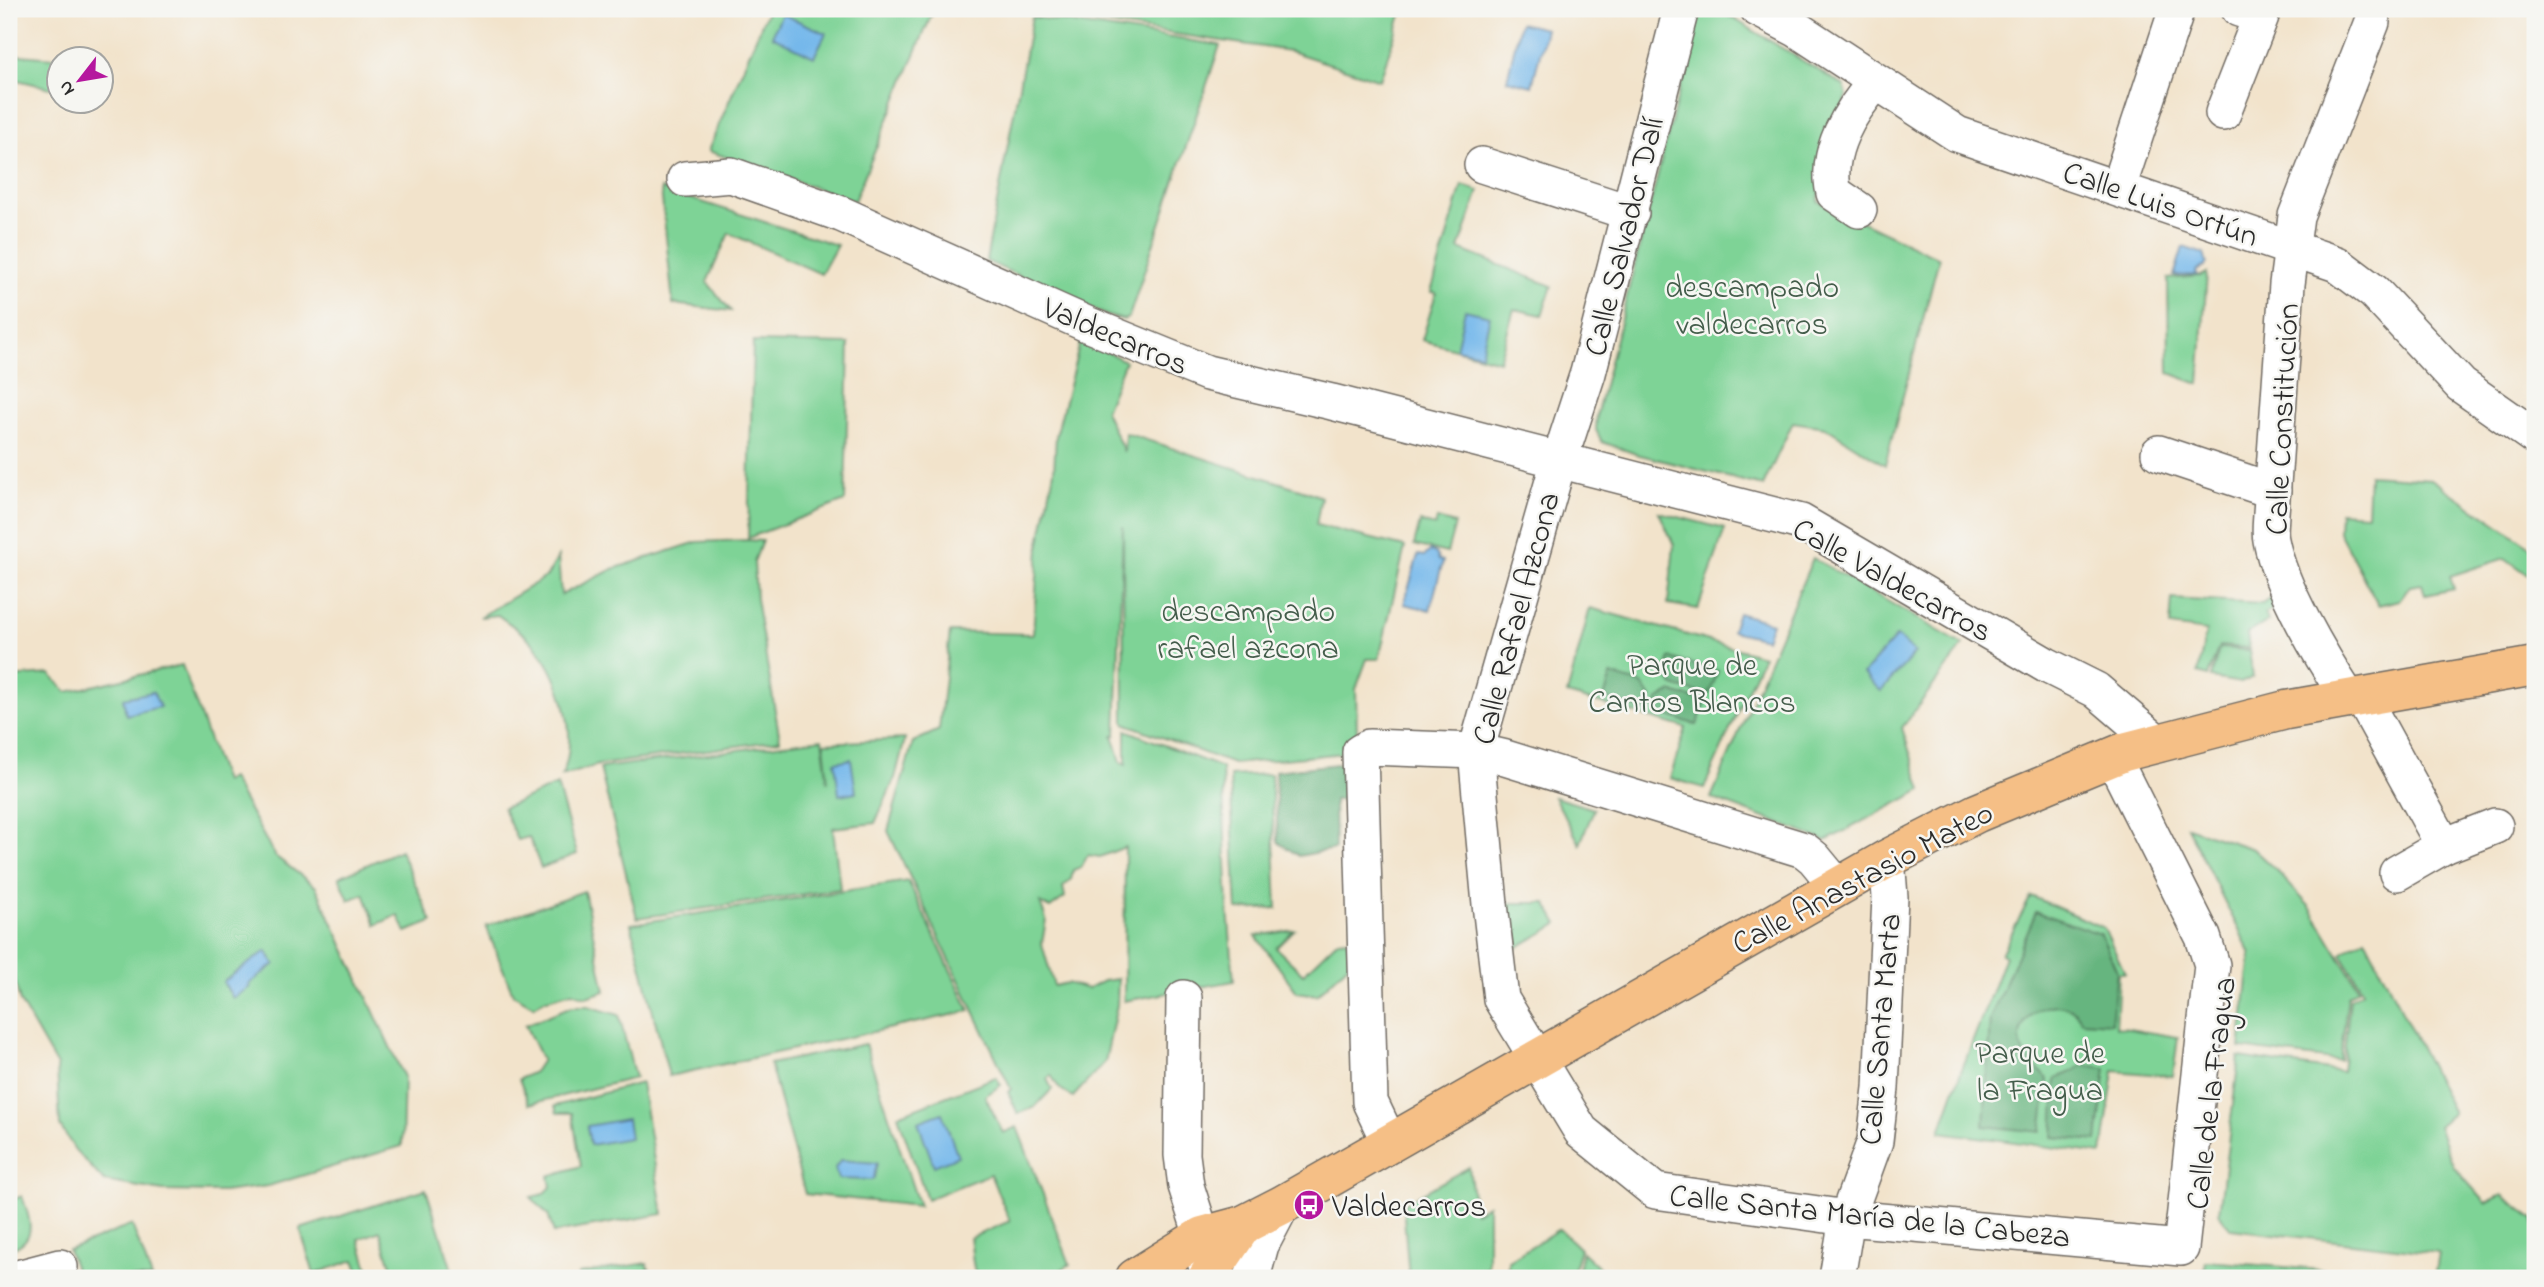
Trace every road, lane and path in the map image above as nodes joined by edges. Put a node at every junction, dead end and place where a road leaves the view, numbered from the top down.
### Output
1 (1681, 9) edge
2 (1758, 9) edge
3 (2177, 9) edge
4 (2239, 9) edge
5 (2372, 22) dead end
6 (1876, 82) junction
7 (2223, 113) dead end
8 (1482, 164) dead end
9 (685, 179) dead end
10 (2118, 188) junction
11 (1859, 210) dead end
12 (1630, 213) junction
13 (2291, 247) junction
14 (2535, 437) edge
15 (2158, 453) dead end
16 (1559, 461) junction
17 (2273, 491) junction
18 (2535, 666) edge
19 (2356, 698) junction
20 (1476, 751) junction
21 (2132, 751) junction
22 (2495, 826) dead end
23 (2444, 846) junction
24 (1887, 859) junction
25 (2397, 873) dead end
26 (1838, 887) junction
27 (1184, 998) dead end
28 (1538, 1058) junction
29 (1390, 1144) junction
30 (1282, 1205) junction
31 (1847, 1218) junction
32 (1243, 1226) junction
33 (1202, 1236) junction
34 (2179, 1263) edge
35 (60, 1267) dead end
36 (1207, 1277) edge
37 (18, 1278) edge
38 (1135, 1278) edge
39 (1252, 1278) edge
40 (1837, 1278) edge

1 - 12 street, Calle Salvador Dalí
2 - 6 street, Calle Luis Ortún
3 - 10 street
4 - 7 street
5 - 13 street, Calle Constitución
6 - 10 street, Calle Luis Ortún
6 - 11 street
8 - 12 street
9 - 16 street, Valdecarros
10 - 13 street, Calle Luis Ortún
12 - 16 street, Calle Salvador Dalí
13 - 14 street, Calle Luis Ortún
13 - 17 street, Calle Constitución
15 - 17 street
16 - 20 street, Calle Rafael Azcona
16 - 21 street, Calle Valdecarros
17 - 19 street, Calle Constitución
18 - 19 main road, Calle Anastasio Mateo
19 - 21 main road, Calle Anastasio Mateo
19 - 23 street, Calle Constitución
20 - 26 street
20 - 28 street, Calle Rafael Azcona
20 - 29 street
21 - 24 main road, Calle Anastasio Mateo
21 - 34 street
22 - 23 street
23 - 25 street
24 - 26 main road, Calle Anastasio Mateo
24 - 31 street, Calle Santa Marta
26 - 28 main road, Calle Anastasio Mateo
27 - 33 street
28 - 29 main road, Calle Anastasio Mateo
28 - 31 street, Calle Santa María de la Cabeza
29 - 30 main road, Calle Anastasio Mateo
30 - 32 main road, Calle Anastasio Mateo
30 - 39 street
31 - 34 street, Calle Santa María de la Cabeza
31 - 40 street, Calle Santa Marta
32 - 33 main road
32 - 36 main road
33 - 36 street
33 - 38 main road
35 - 37 street

